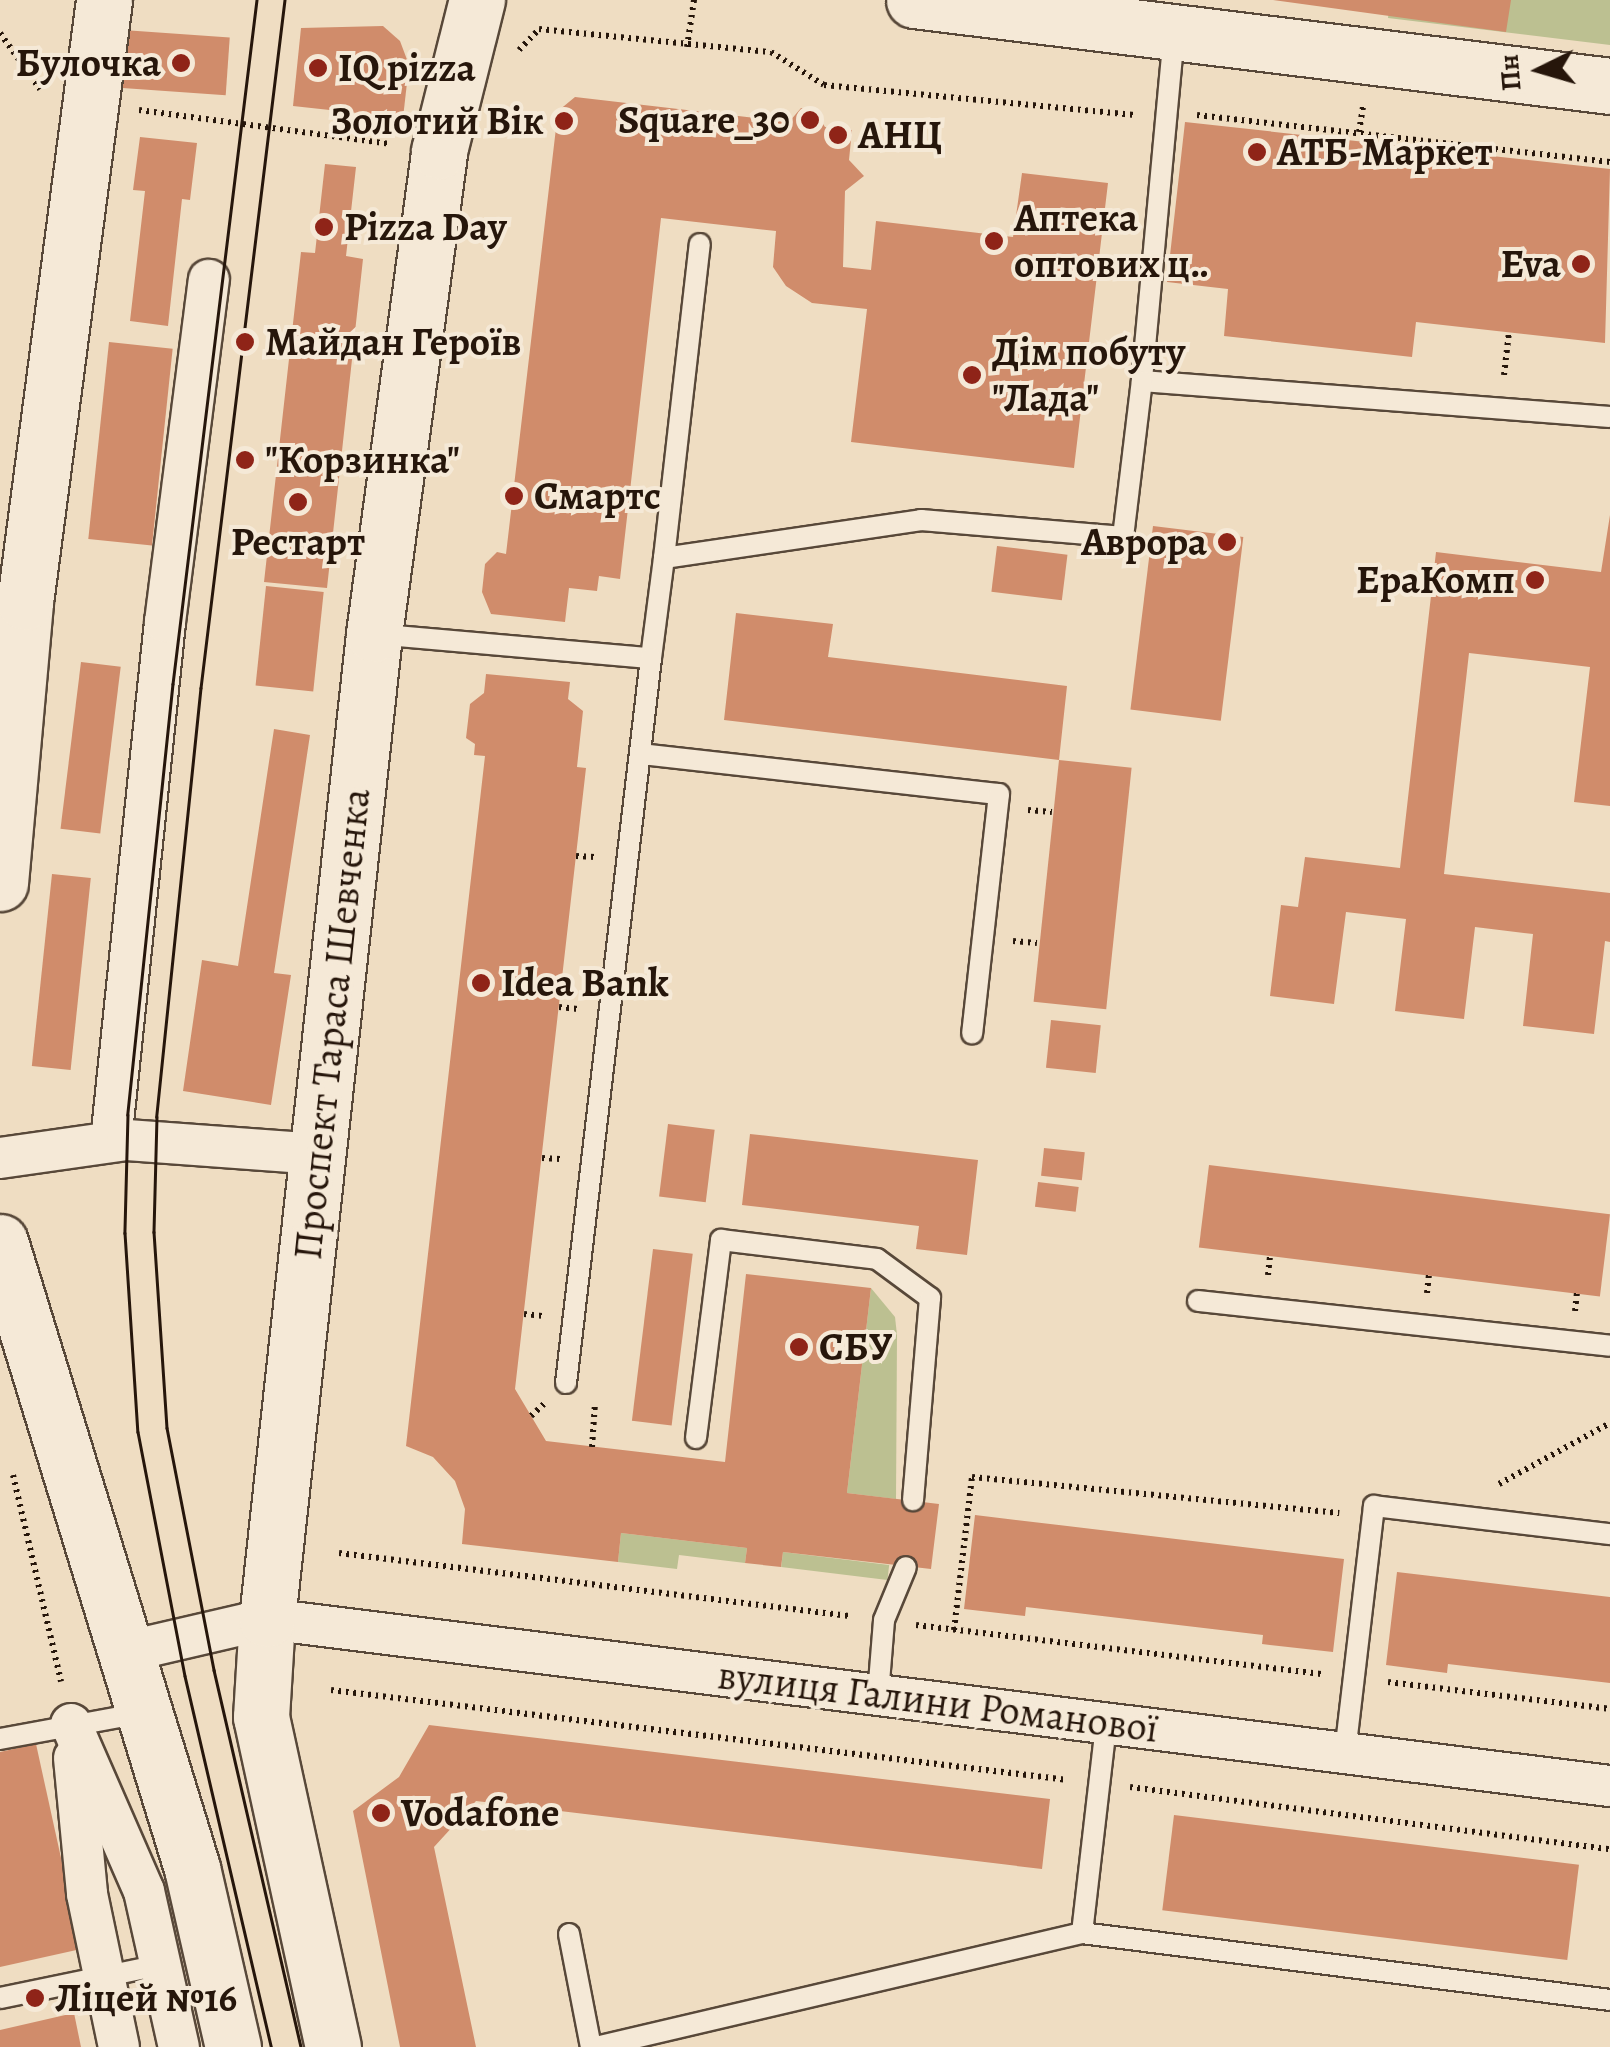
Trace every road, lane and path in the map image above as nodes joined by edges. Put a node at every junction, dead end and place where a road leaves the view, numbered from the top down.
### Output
1 (104, 0) edge
2 (477, 0) edge
3 (694, 0) edge
4 (914, 0) edge
5 (1174, 33) junction
6 (0, 34) edge
7 (512, 57) dead end
8 (1610, 86) edge
9 (86, 103) junction
10 (439, 150) junction
11 (700, 244) dead end
12 (209, 280) dead end
13 (1509, 332) dead end
14 (1142, 381) junction
15 (1501, 408) junction
16 (1610, 417) edge
17 (664, 558) junction
18 (12, 600) edge
19 (374, 634) junction
20 (651, 658) junction
21 (642, 754) junction
22 (0, 883) edge
23 (972, 1033) dead end
24 (111, 1141) junction
25 (318, 1154) junction
26 (0, 1158) edge
27 (0, 1242) edge
28 (1198, 1301) dead end
29 (1610, 1346) edge
30 (566, 1383) dead end
31 (1610, 1423) edge
32 (696, 1438) dead end
33 (9, 1458) dead end
34 (914, 1500) dead end
35 (1446, 1514) junction
36 (1373, 1516) junction
37 (1610, 1534) edge
38 (339, 1554) dead end
39 (906, 1567) dead end
40 (266, 1619) junction
41 (884, 1620) junction
42 (954, 1630) junction
43 (126, 1652) junction
44 (1354, 1678) junction
45 (331, 1690) dead end
46 (878, 1695) junction
47 (1610, 1709) edge
48 (144, 1713) junction
49 (71, 1724) junction
50 (1106, 1724) junction
51 (0, 1739) edge
52 (1345, 1753) junction
53 (1099, 1784) junction
54 (1610, 1786) edge
55 (1610, 1849) edge
56 (1082, 1933) junction
57 (569, 1934) dead end
58 (160, 1965) junction
59 (104, 1976) junction
60 (0, 1998) edge
61 (1610, 2000) edge
62 (119, 2047) edge
63 (179, 2047) edge
64 (233, 2047) edge
65 (333, 2047) edge
66 (594, 2047) edge

1 - 9 main road
2 - 10 main road, Проспект Тараса Шевченка
3 - 7 path
4 - 5 main road
5 - 8 main road
5 - 14 lane
6 - 9 path
9 - 10 path
9 - 18 main road
10 - 19 main road, Проспект Тараса Шевченка
11 - 17 lane
12 - 24 street
13 - 15 path
14 - 15 lane
14 - 17 lane
15 - 16 lane
17 - 20 lane
18 - 22 main road
19 - 20 lane
19 - 25 main road, Проспект Тараса Шевченка
20 - 21 lane
21 - 23 lane
21 - 30 lane
24 - 25 street
24 - 26 street
25 - 40 main road, Проспект Тараса Шевченка
27 - 43 main road
28 - 29 lane
31 - 35 path
32 - 34 lane
33 - 49 path
35 - 36 lane
35 - 37 lane
36 - 42 path
36 - 44 lane
38 - 41 path
39 - 41 lane
40 - 43 street
40 - 46 street, вулиця Галини Романової
40 - 65 main road, Проспект Тараса Шевченка
41 - 42 path
41 - 46 lane
42 - 44 path
43 - 48 main road
44 - 47 path
44 - 52 lane
45 - 53 path
46 - 50 street, вулиця Галини Романової
48 - 49 lane
48 - 64 main road
49 - 51 lane
49 - 58 street
49 - 59 street
50 - 52 street, вулиця Галини Романової
50 - 53 lane
52 - 54 street, вулиця Галини Романової
53 - 55 path
53 - 56 lane
56 - 61 lane
56 - 66 lane
57 - 66 lane
58 - 59 lane
58 - 63 street
59 - 60 lane
59 - 62 street

